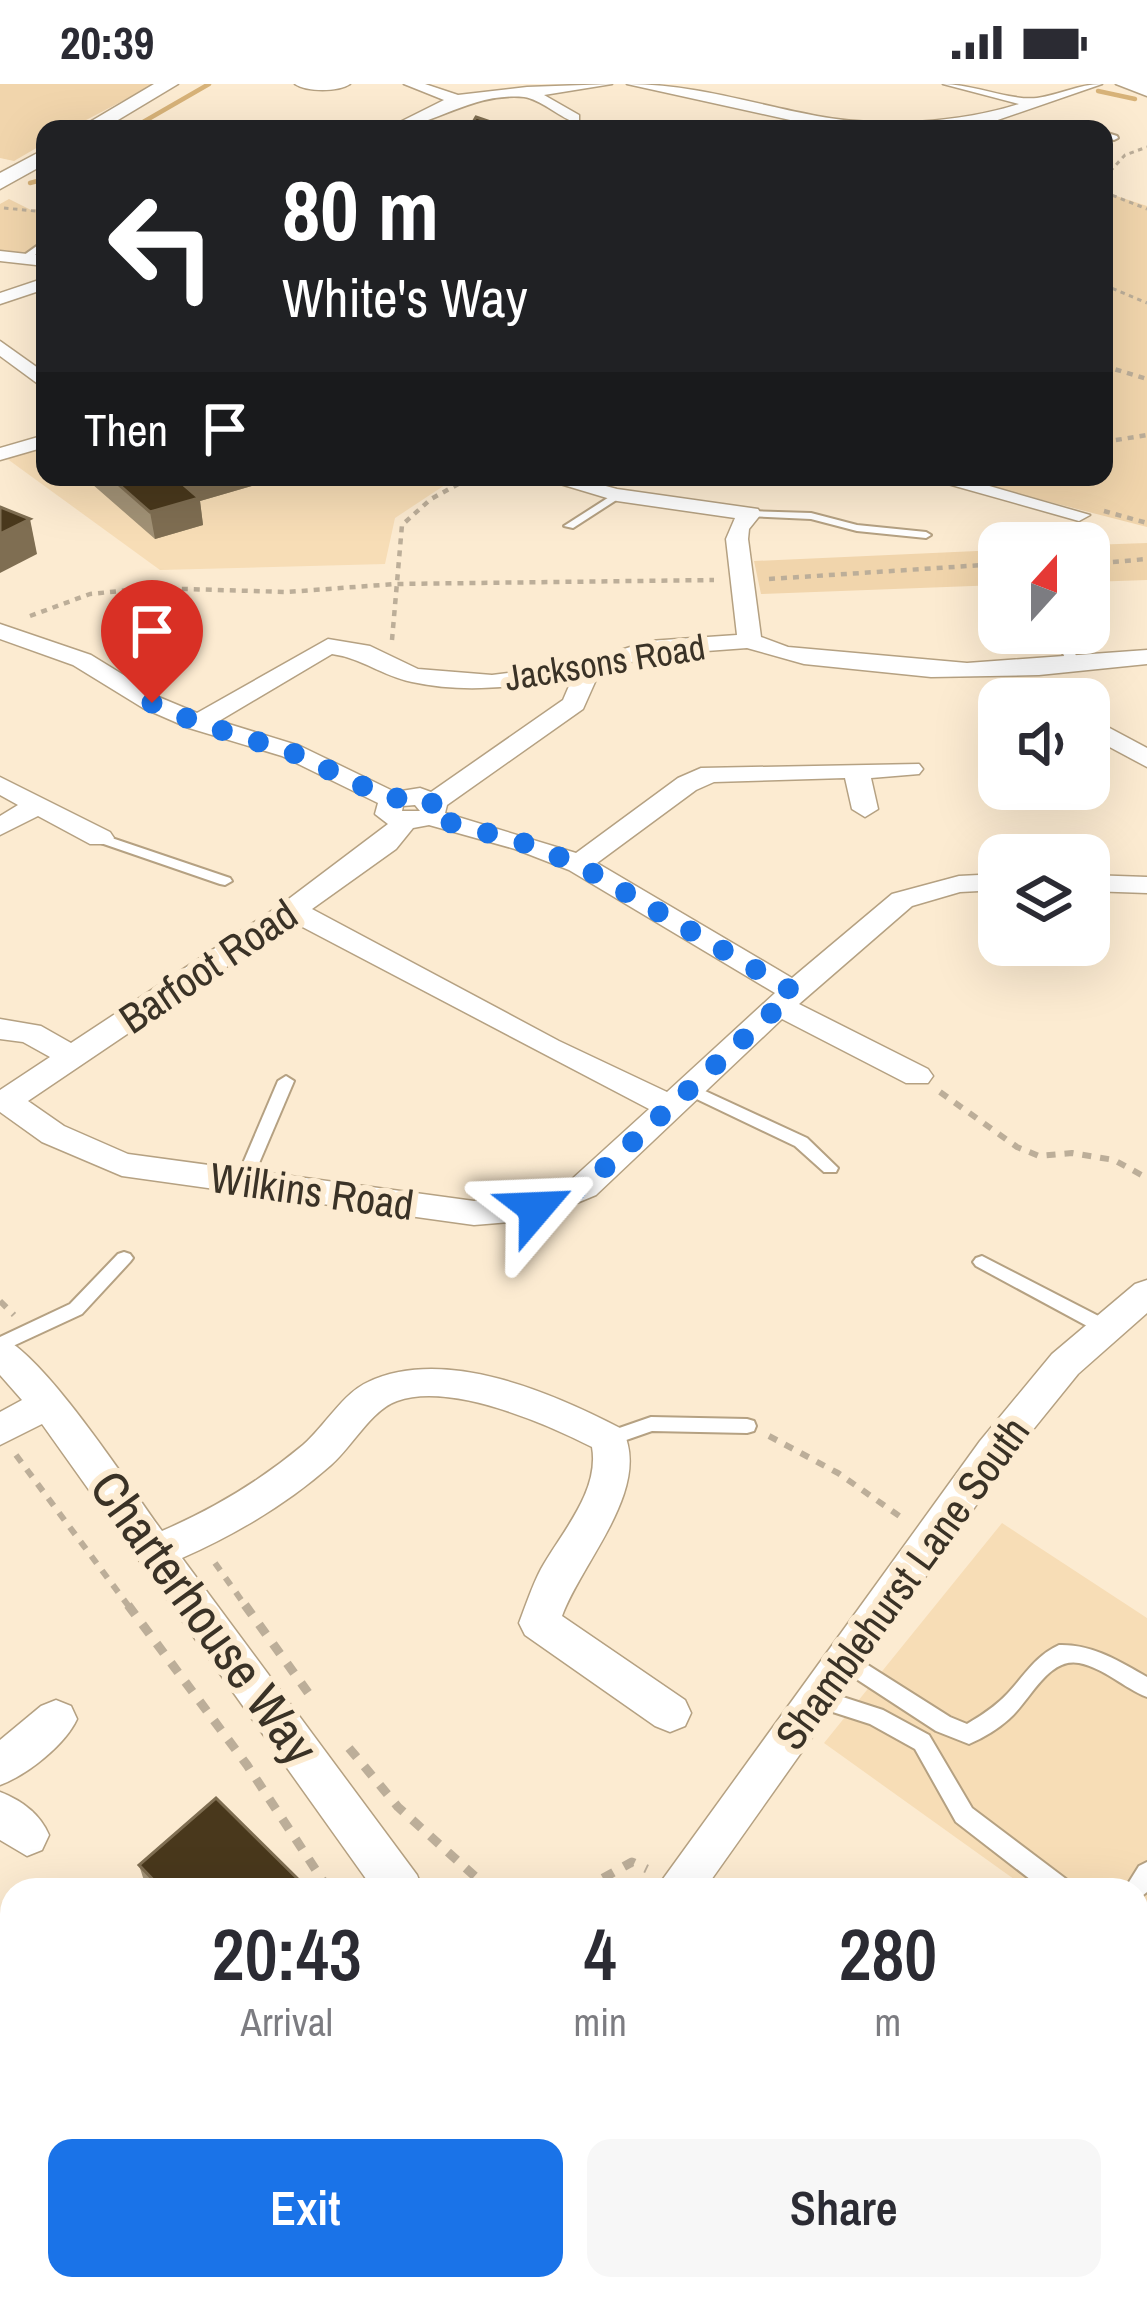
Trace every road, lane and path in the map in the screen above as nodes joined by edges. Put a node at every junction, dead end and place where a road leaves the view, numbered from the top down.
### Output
1 (168, 84) edge
2 (343, 84) edge
3 (411, 84) edge
4 (605, 84) edge
5 (634, 84) edge
6 (1095, 84) edge
7 (1126, 84) edge
8 (941, 86) edge
9 (305, 87) edge
10 (772, 88) dead end
11 (527, 91) junction
12 (1147, 91) edge
13 (457, 100) junction
14 (739, 101) junction
15 (1028, 102) junction
16 (576, 111) dead end
17 (104, 120) edge
18 (418, 120) edge
19 (814, 120) edge
20 (983, 120) edge
21 (1147, 147) edge
22 (36, 160) edge
23 (1113, 168) edge
24 (0, 182) edge
25 (1113, 195) edge
26 (0, 207) edge
27 (1147, 208) edge
28 (36, 211) edge
29 (0, 256) edge
30 (36, 256) edge
31 (36, 287) edge
32 (1113, 289) edge
33 (0, 299) edge
34 (1147, 303) edge
35 (0, 347) edge
36 (1113, 369) edge
37 (36, 370) edge
38 (1147, 379) edge
39 (1147, 435) edge
40 (1113, 441) edge
41 (36, 444) edge
42 (0, 454) edge
43 (455, 486) edge
44 (582, 486) edge
45 (967, 486) edge
46 (617, 495) junction
47 (750, 514) junction
48 (1078, 515) dead end
49 (569, 526) dead end
50 (926, 535) dead end
51 (1147, 559) edge
52 (1110, 562) edge
53 (978, 566) edge
54 (743, 580) junction
55 (395, 584) junction
56 (16, 631) edge
57 (751, 641) junction
58 (1069, 654) edge
59 (1147, 657) edge
60 (0, 663) edge
61 (1075, 667) junction
62 (589, 668) junction
63 (1048, 671) junction
64 (1053, 678) edge
65 (198, 723) junction
66 (1110, 737) edge
67 (1147, 759) edge
68 (910, 769) dead end
69 (856, 770) junction
70 (0, 785) edge
71 (37, 805) junction
72 (865, 809) dead end
73 (415, 811) junction
74 (0, 827) edge
75 (100, 838) joint
76 (579, 865) junction
77 (225, 881) dead end
78 (978, 883) edge
79 (1110, 884) edge
80 (1147, 885) edge
81 (292, 910) junction
82 (787, 999) junction
83 (0, 1029) edge
84 (73, 1057) junction
85 (917, 1076) joint
86 (286, 1081) dead end
87 (680, 1098) junction
88 (6, 1101) joint
89 (830, 1168) dead end
90 (1147, 1178) edge
91 (243, 1183) junction
92 (124, 1258) dead end
93 (982, 1262) dead end
94 (1147, 1293) edge
95 (0, 1301) edge
96 (1106, 1328) junction
97 (9, 1342) edge
98 (47, 1403) junction
99 (747, 1426) joint
100 (609, 1439) junction
101 (6, 1440) edge
102 (937, 1531) junction
103 (195, 1535) junction
104 (157, 1551) junction
105 (845, 1661) junction
106 (1147, 1688) edge
107 (818, 1698) junction
108 (319, 1707) dead end
109 (670, 1713) dead end
110 (56, 1718) dead end
111 (343, 1740) dead end
112 (0, 1766) edge
113 (321, 1878) edge
114 (392, 1878) edge
115 (477, 1878) edge
116 (603, 1878) edge
117 (658, 1878) edge
118 (686, 1878) edge
119 (1045, 1878) edge

1 - 17 main road
2 - 9 street
3 - 13 street
4 - 11 street
5 - 14 street
6 - 15 street
7 - 12 main road
8 - 15 street
10 - 14 street
11 - 13 street
11 - 16 street
13 - 18 street
14 - 19 street
15 - 20 street
21 - 23 path
22 - 24 main road
25 - 27 path
26 - 28 path
29 - 30 street
31 - 33 street
32 - 34 path
35 - 37 street
36 - 38 path
39 - 40 path
41 - 42 street
43 - 55 path
44 - 46 street
45 - 48 street
46 - 47 street
46 - 49 lane
47 - 50 lane
47 - 54 street
51 - 52 path
53 - 54 path
54 - 55 path
54 - 57 street
55 - 56 path
56 - 60 street
56 - 65 street
57 - 62 street, Jacksons Road
57 - 63 street
58 - 61 lane
59 - 61 street
61 - 63 street
62 - 65 street, Jacksons Road
62 - 73 street, Barfoot Road
63 - 64 street
65 - 73 street
66 - 67 street
68 - 69 street
69 - 72 street
69 - 76 street
70 - 71 street
71 - 74 street
71 - 75 street
73 - 76 street
73 - 81 street, Barfoot Road
75 - 77 lane
76 - 82 street
78 - 82 street, Wilkins Road
79 - 80 street
81 - 84 street, Barfoot Road
81 - 87 street
82 - 85 street
82 - 87 street, Wilkins Road
83 - 84 street
84 - 88 street, Barfoot Road
85 - 90 path
86 - 91 lane
87 - 89 lane
87 - 91 street, Wilkins Road
88 - 91 street, Wilkins Road
92 - 97 lane
93 - 96 lane
94 - 96 street, Shamblehurst Lane South
95 - 97 path
96 - 102 street, Shamblehurst Lane South
97 - 98 street, Charterhouse Way
98 - 101 street
98 - 104 street, Charterhouse Way
99 - 100 lane
99 - 102 path
100 - 103 street
100 - 109 street
101 - 113 path
102 - 105 street, Shamblehurst Lane South
103 - 104 street
103 - 108 path
104 - 114 street, Charterhouse Way
105 - 106 lane
105 - 107 street, Shamblehurst Lane South
107 - 118 street, Shamblehurst Lane South
107 - 119 lane
110 - 112 street
111 - 115 path
116 - 117 path

